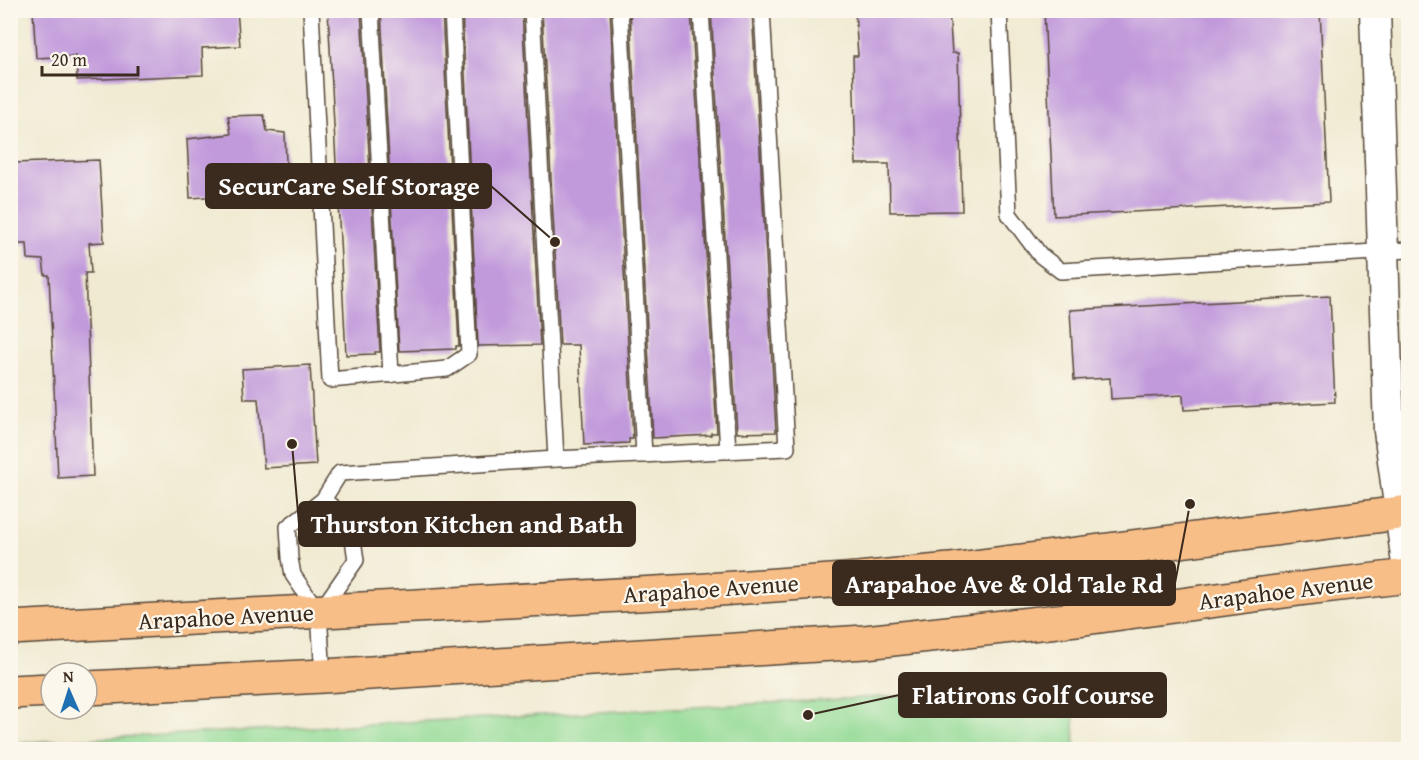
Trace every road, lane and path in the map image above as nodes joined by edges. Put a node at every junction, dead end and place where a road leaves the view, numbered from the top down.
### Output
1 (311, 10) edge
2 (371, 10) edge
3 (452, 10) edge
4 (532, 10) edge
5 (620, 10) edge
6 (701, 10) edge
7 (762, 10) edge
8 (999, 10) edge
9 (1375, 10) edge
10 (1396, 251) edge
11 (391, 375) junction
12 (728, 451) junction
13 (644, 455) junction
14 (556, 459) junction
15 (322, 500) junction
16 (1405, 512) edge
17 (1408, 571) edge
18 (1408, 576) edge
19 (320, 613) junction
20 (10, 628) edge
21 (323, 676) junction
22 (99, 687) edge
23 (39, 691) edge
24 (10, 692) edge

1 - 11 lane
2 - 11 lane
3 - 11 lane
4 - 14 lane
5 - 13 lane
6 - 12 lane
7 - 12 lane
8 - 10 lane
9 - 10 street
10 - 16 street
12 - 13 lane
13 - 14 lane
14 - 15 lane
15 - 19 lane
15 - 19 lane
16 - 17 street
16 - 19 main road, Arapahoe Avenue
18 - 21 main road, Arapahoe Avenue
19 - 20 main road, Arapahoe Avenue
19 - 21 lane
21 - 22 main road, Arapahoe Avenue
23 - 24 main road

